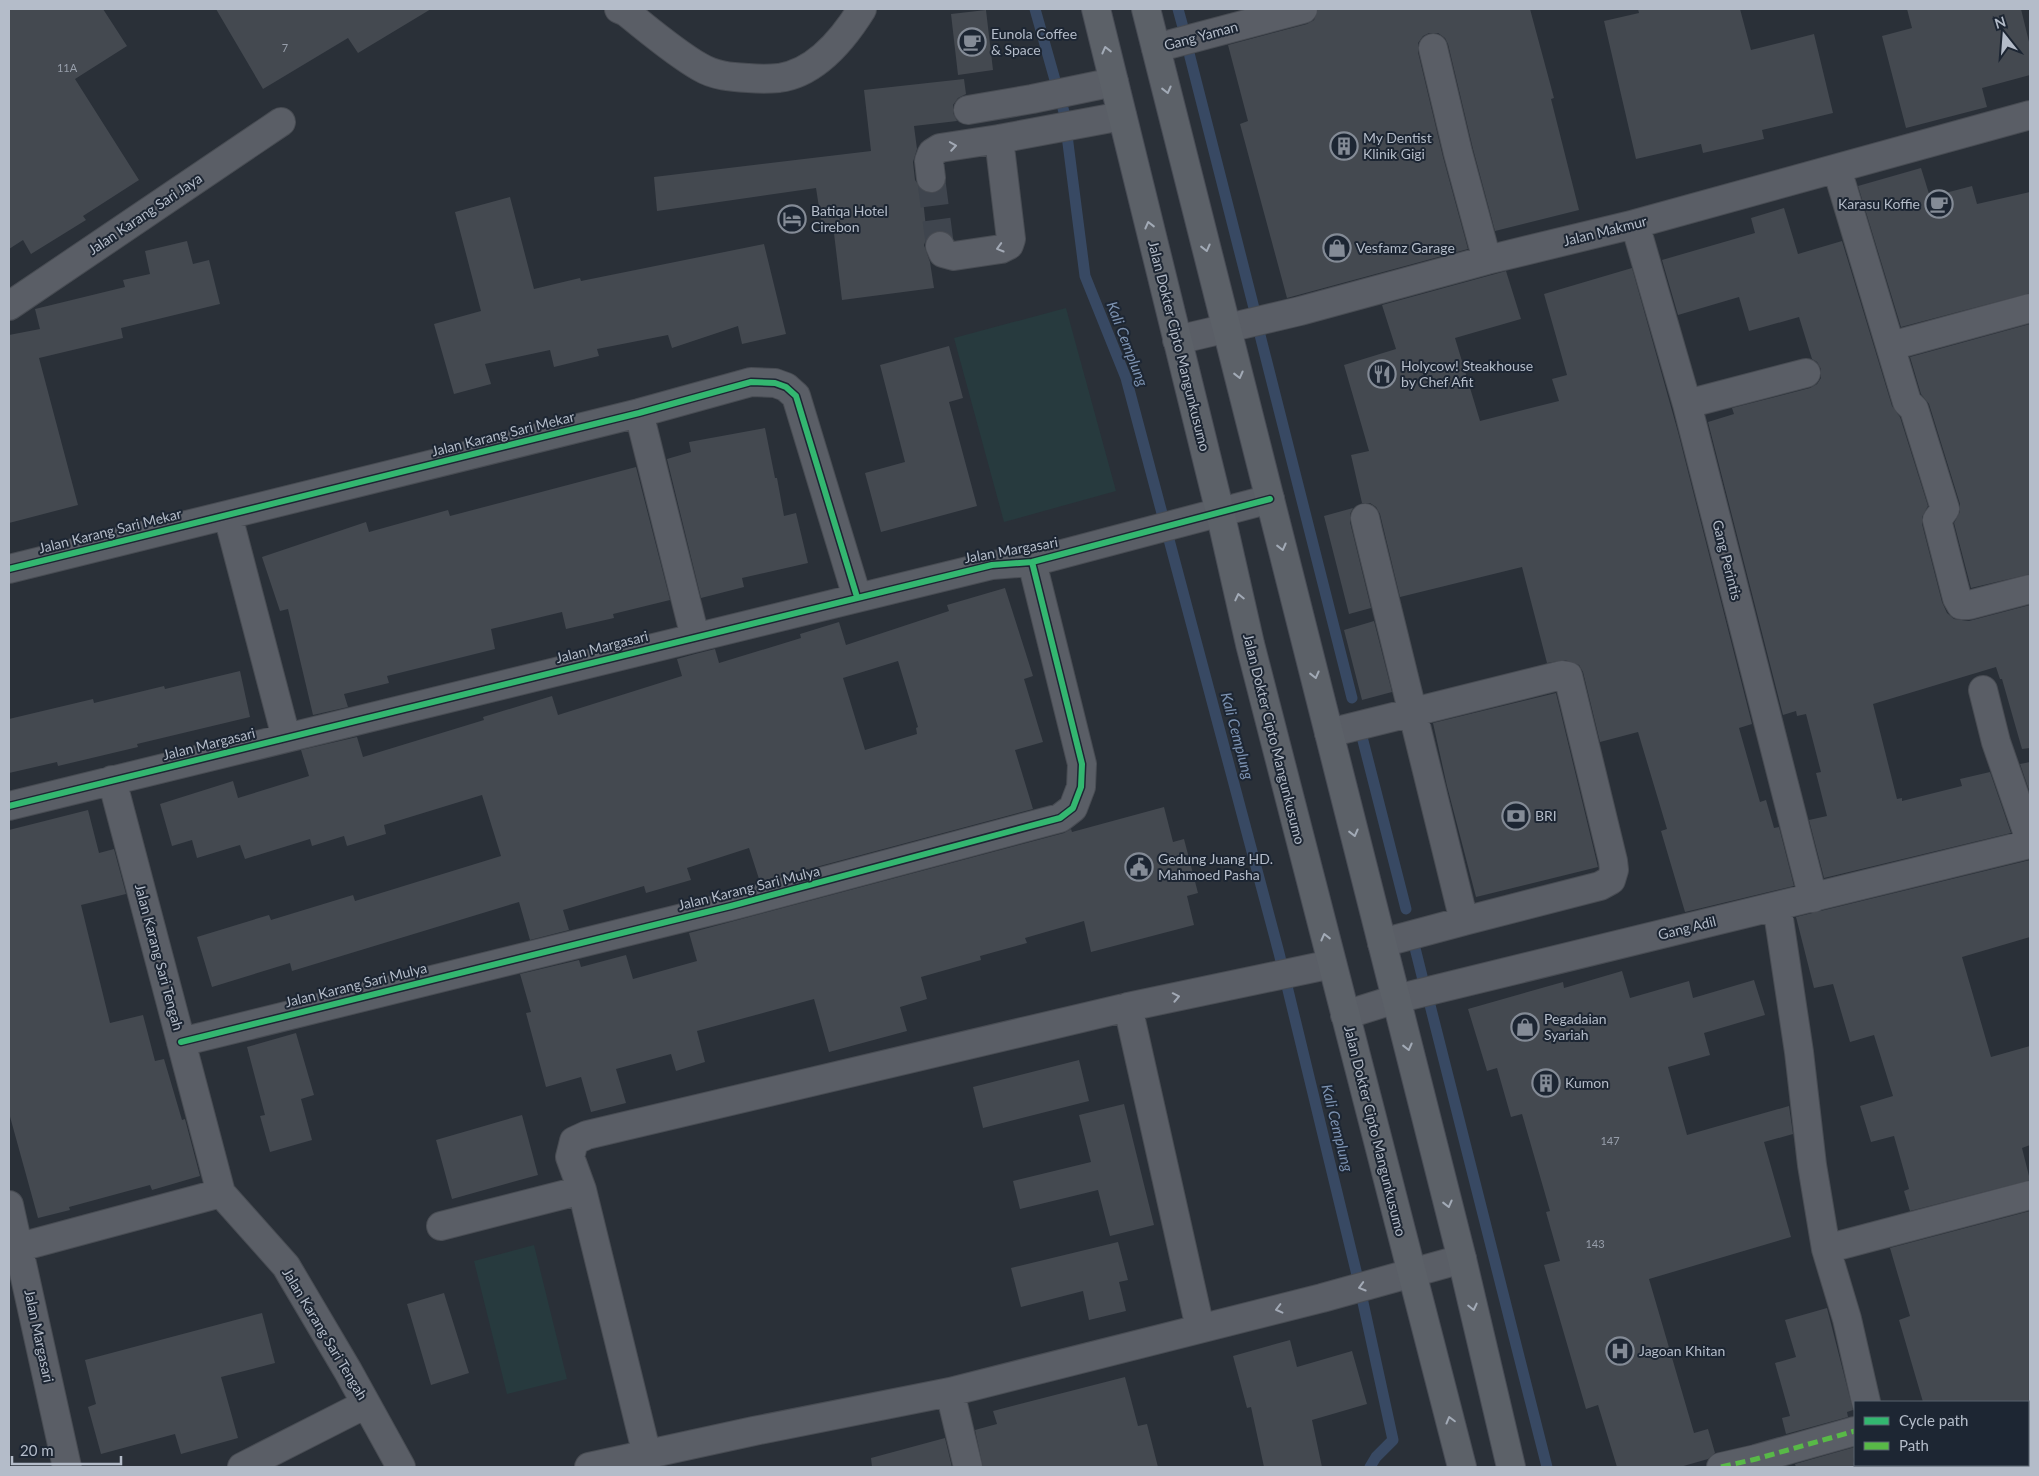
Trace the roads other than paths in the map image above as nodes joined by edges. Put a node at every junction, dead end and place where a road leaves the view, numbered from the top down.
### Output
1 (862, 9) edge
2 (1096, 9) edge
3 (1146, 9) edge
4 (1303, 9) edge
5 (625, 10) edge
6 (1156, 48) junction
7 (1433, 48) dead end
8 (1101, 84) junction
9 (968, 110) dead end
10 (2030, 115) edge
11 (1122, 116) junction
12 (281, 122) dead end
13 (999, 139) junction
14 (1837, 168) junction
15 (931, 178) tunnel mouth
16 (1635, 224) junction
17 (940, 246) dead end
18 (1487, 260) junction
19 (9, 306) edge
20 (2030, 308) edge
21 (1226, 328) junction
22 (1177, 340) junction
23 (1891, 346) junction
24 (1806, 373) dead end
25 (1687, 404) junction
26 (639, 413) junction
27 (1270, 500) junction
28 (1211, 515) junction
29 (228, 516) junction
30 (1365, 518) dead end
31 (1032, 562) junction
32 (9, 569) edge
33 (2030, 588) edge
34 (857, 597) junction
35 (695, 637) junction
36 (1983, 690) dead end
37 (1412, 713) junction
38 (1329, 733) junction
39 (286, 738) junction
40 (112, 780) junction
41 (9, 806) edge
42 (2030, 840) edge
43 (2030, 844) edge
44 (1813, 898) junction
45 (1777, 906) junction
46 (1464, 921) junction
47 (1382, 943) junction
48 (1332, 964) junction
49 (1396, 999) junction
50 (1128, 1007) junction
51 (1345, 1015) junction
52 (181, 1042) junction
53 (582, 1190) junction
54 (221, 1193) junction
55 (2030, 1195) edge
56 (9, 1206) edge
57 (441, 1226) dead end
58 (14, 1249) edge
59 (1826, 1249) junction
60 (1462, 1259) junction
61 (1405, 1275) junction
62 (1200, 1328) junction
63 (950, 1392) junction
64 (1866, 1401) edge
65 (366, 1404) junction
66 (1854, 1431) edge
67 (647, 1455) junction
68 (67, 1467) edge
69 (242, 1467) edge
70 (401, 1467) edge
71 (589, 1467) edge
72 (968, 1467) edge
73 (1462, 1467) edge
74 (1511, 1467) edge
75 (1721, 1467) edge

1 - 5 street
8 -> 2 main road, Jalan Dokter Cipto Mangunkusumo
3 - 6 main road
4 - 6 street, Gang Yaman
6 -> 21 main road
7 - 18 street
8 - 9 street
8 - 11 main road, Jalan Dokter Cipto Mangunkusumo
10 - 14 street, Jalan Makmur
11 - 13 street
22 -> 11 main road, Jalan Dokter Cipto Mangunkusumo
12 - 19 street, Jalan Karang Sari Jaya
15 -> 13 street
13 -> 17 street
14 - 16 street, Jalan Makmur
14 - 23 street
16 - 18 street, Jalan Makmur
16 - 25 street, Gang Perintis
18 - 21 street, Jalan Makmur
20 - 23 street
21 - 22 street, Jalan Makmur
21 -> 27 main road
22 - 28 main road, Jalan Dokter Cipto Mangunkusumo
23 - 33 street
24 - 25 street
25 - 44 street, Gang Perintis
26 - 29 street, Jalan Karang Sari Mekar
26 - 34 street, Jalan Karang Sari Mekar
26 - 35 street
27 - 28 street, Jalan Margasari
27 -> 38 main road
28 - 31 street, Jalan Margasari
48 -> 28 main road, Jalan Dokter Cipto Mangunkusumo
29 - 32 street, Jalan Karang Sari Mekar
29 - 39 street
30 - 37 street
31 - 34 street, Jalan Margasari
31 - 52 street, Jalan Karang Sari Mulya
34 - 35 street, Jalan Margasari
35 - 39 street, Jalan Margasari
36 - 42 street
37 - 38 street
37 - 46 street
37 - 46 street
38 -> 47 main road
39 - 40 street, Jalan Margasari
40 - 41 street, Jalan Margasari
40 - 52 street, Jalan Karang Sari Tengah
43 - 44 street, Gang Adil
44 - 45 street, Gang Adil
45 - 49 street, Gang Adil
45 - 59 street
46 - 47 street
47 - 49 main road
50 -> 48 street
48 - 51 main road, Jalan Dokter Cipto Mangunkusumo
49 - 51 street, Gang Adil
49 -> 60 main road
50 - 53 street
50 - 62 street
51 - 61 main road, Jalan Dokter Cipto Mangunkusumo
52 - 54 street, Jalan Karang Sari Tengah
53 - 57 street
53 - 67 street
54 - 58 street
54 - 65 street, Jalan Karang Sari Tengah
55 - 59 street
56 - 58 street, Jalan Margasari
58 - 68 street, Jalan Margasari
59 - 64 street
60 - 61 street
60 -> 74 main road
61 -> 62 street
73 -> 61 main road, Jalan Dokter Cipto Mangunkusumo
62 - 63 street
63 - 67 street
63 - 72 street
65 - 69 street
65 - 70 street, Jalan Karang Sari Tengah
66 - 75 street
67 - 71 street

